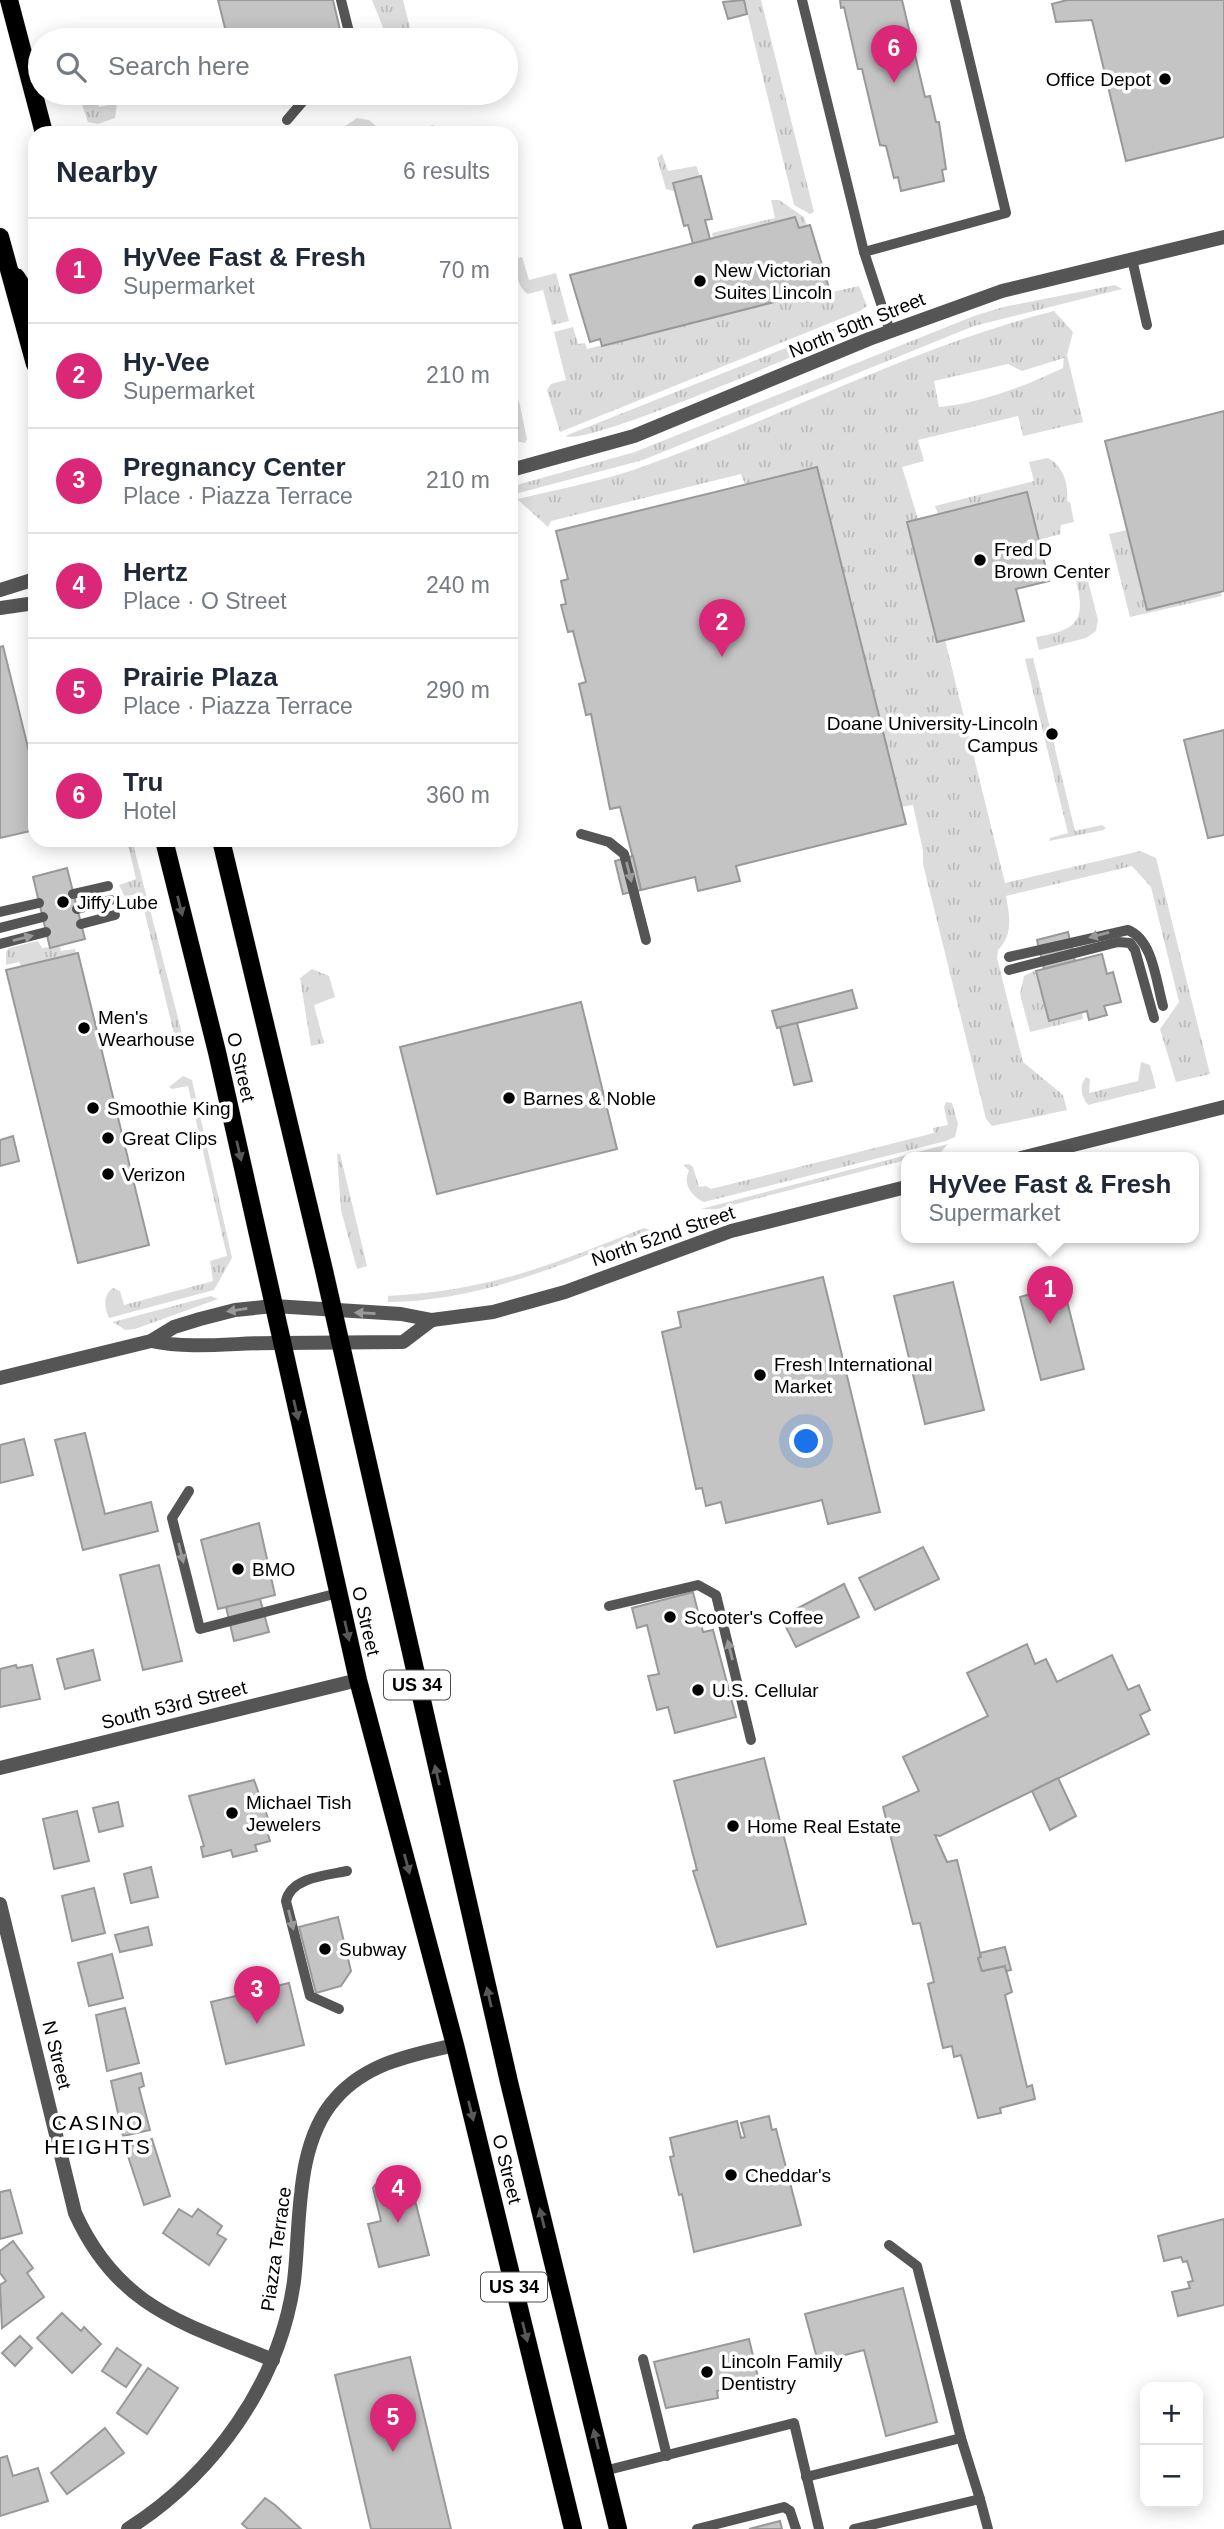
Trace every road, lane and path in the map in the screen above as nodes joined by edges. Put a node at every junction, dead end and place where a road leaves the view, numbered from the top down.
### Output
1 (9, 0) edge
2 (341, 0) edge
3 (802, 0) edge
4 (955, 0) edge
5 (348, 28) edge
6 (28, 72) edge
7 (37, 105) edge
8 (300, 105) edge
9 (287, 120) dead end
10 (42, 126) edge
11 (0, 237) edge
12 (1224, 237) edge
13 (864, 252) junction
14 (1132, 259) junction
15 (8, 266) junction
16 (28, 296) edge
17 (1147, 325) dead end
18 (890, 331) junction
19 (28, 339) edge
20 (518, 468) edge
21 (28, 581) edge
22 (0, 590) edge
23 (28, 604) edge
24 (0, 608) edge
25 (581, 834) dead end
26 (166, 847) edge
27 (222, 847) edge
28 (108, 886) dead end
29 (74, 894) dead end
30 (111, 900) dead end
31 (39, 903) dead end
32 (77, 909) dead end
33 (0, 912) edge
34 (115, 915) dead end
35 (43, 917) dead end
36 (81, 923) dead end
37 (0, 928) edge
38 (46, 932) dead end
39 (646, 940) dead end
40 (0, 944) edge
41 (1163, 1006) dead end
42 (1154, 1018) dead end
43 (1224, 1107) edge
44 (1045, 1152) edge
45 (901, 1188) edge
46 (274, 1306) junction
47 (332, 1311) junction
48 (432, 1321) junction
49 (151, 1341) junction
50 (282, 1343) junction
51 (340, 1343) junction
52 (0, 1378) edge
53 (189, 1491) dead end
54 (338, 1593) junction
55 (609, 1606) dead end
56 (358, 1680) junction
57 (751, 1740) dead end
58 (0, 1768) edge
59 (347, 1871) dead end
60 (0, 1904) edge
61 (339, 2009) dead end
62 (455, 2045) junction
63 (889, 2245) dead end
64 (643, 2359) dead end
65 (272, 2360) junction
66 (961, 2438) junction
67 (667, 2456) junction
68 (604, 2471) junction
69 (806, 2477) junction
70 (980, 2499) junction
71 (128, 2529) edge
72 (573, 2529) edge
73 (618, 2529) edge
74 (697, 2529) edge
75 (796, 2529) edge
76 (819, 2529) edge
77 (854, 2529) edge
78 (988, 2529) edge

1 - 6 main road
2 - 5 lane
3 - 13 lane
4 - 13 lane
7 - 10 main road
8 - 9 lane
11 - 15 main road
12 - 14 street, North 50th Street
13 - 18 lane
14 - 17 lane
14 - 18 street, North 50th Street
15 - 16 main road
15 - 19 main road
18 - 20 street, North 50th Street
21 - 22 street
23 - 24 street
25 -> 39 lane
26 -> 46 main road, O Street / US 34
27 - 47 main road, O Street / US 34
28 - 29 lane
30 - 32 lane
31 - 33 lane
34 - 36 lane
35 - 37 lane
40 -> 38 lane
41 -> 42 lane
43 - 44 street
45 - 48 street, North 52nd Street
46 - 47 street, North 52nd Street
46 -> 49 street, North 52nd Street
46 - 50 main road, O Street / US 34
48 -> 47 street, North 52nd Street
47 - 51 main road, O Street / US 34
48 - 51 street, North 52nd Street
49 - 50 street, North 52nd Street
49 - 52 street
50 - 51 street, North 52nd Street
50 -> 54 main road, O Street / US 34
68 -> 51 main road, O Street / US 34
53 -> 54 lane
54 -> 56 main road, O Street / US 34
57 -> 55 lane
56 - 58 street, South 53rd Street
56 -> 62 main road, O Street / US 34
59 -> 61 lane
60 - 65 street, N Street
62 - 65 street, Piazza Terrace
62 -> 72 main road, O Street / US 34
63 - 66 lane
64 - 67 lane
65 - 71 street, Piazza Terrace
66 - 69 lane
66 - 70 lane
67 - 68 lane
67 - 69 lane
68 - 73 main road, O Street / US 34
69 - 76 lane
70 - 77 lane
70 - 78 lane
74 - 75 lane

